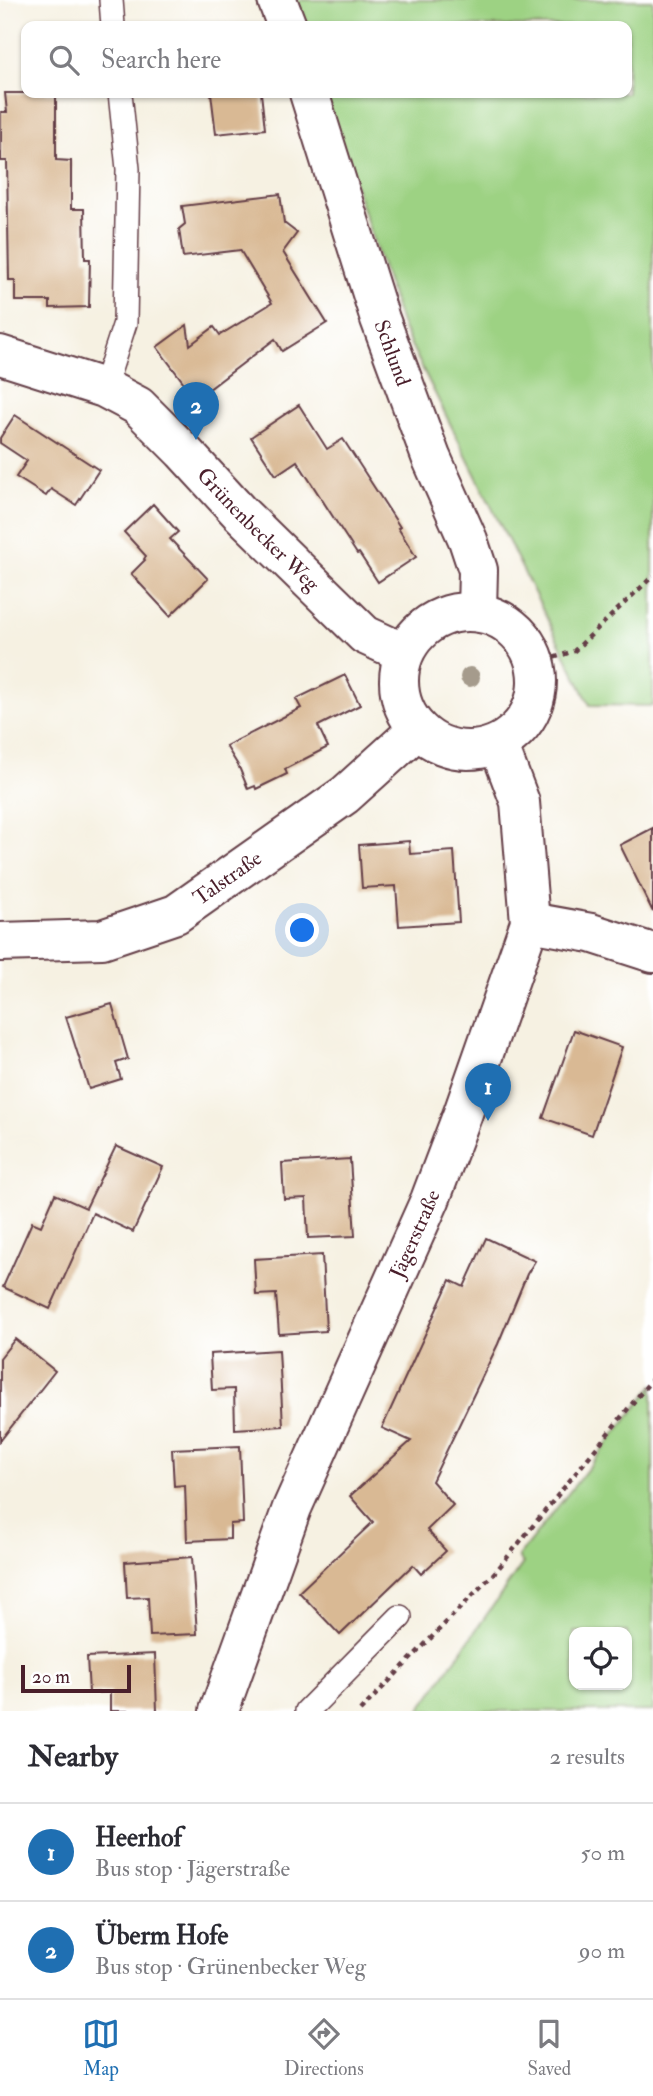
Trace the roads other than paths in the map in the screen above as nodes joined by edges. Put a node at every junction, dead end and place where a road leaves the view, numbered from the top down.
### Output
1 (111, 0) edge
2 (277, 0) edge
3 (113, 21) edge
4 (285, 21) edge
5 (121, 98) edge
6 (311, 98) edge
7 (0, 355) edge
8 (104, 388) junction
9 (477, 611) junction
10 (404, 653) junction
11 (418, 729) junction
12 (498, 744) junction
13 (530, 922) junction
14 (0, 942) edge
15 (653, 953) edge
16 (400, 1617) dead end
17 (219, 1711) edge
18 (307, 1711) edge

1 - 3 lane
2 - 4 street
5 - 8 lane
6 - 9 street, Schlund
7 - 8 street, Grünenbecker Weg
8 - 10 street, Grünenbecker Weg
9 - 10 street
9 - 12 street
10 - 11 street
11 - 12 street
11 - 14 street, Talstraße
12 - 13 street, Jägerstraße
13 - 15 street
13 - 17 street, Jägerstraße
16 - 18 lane

